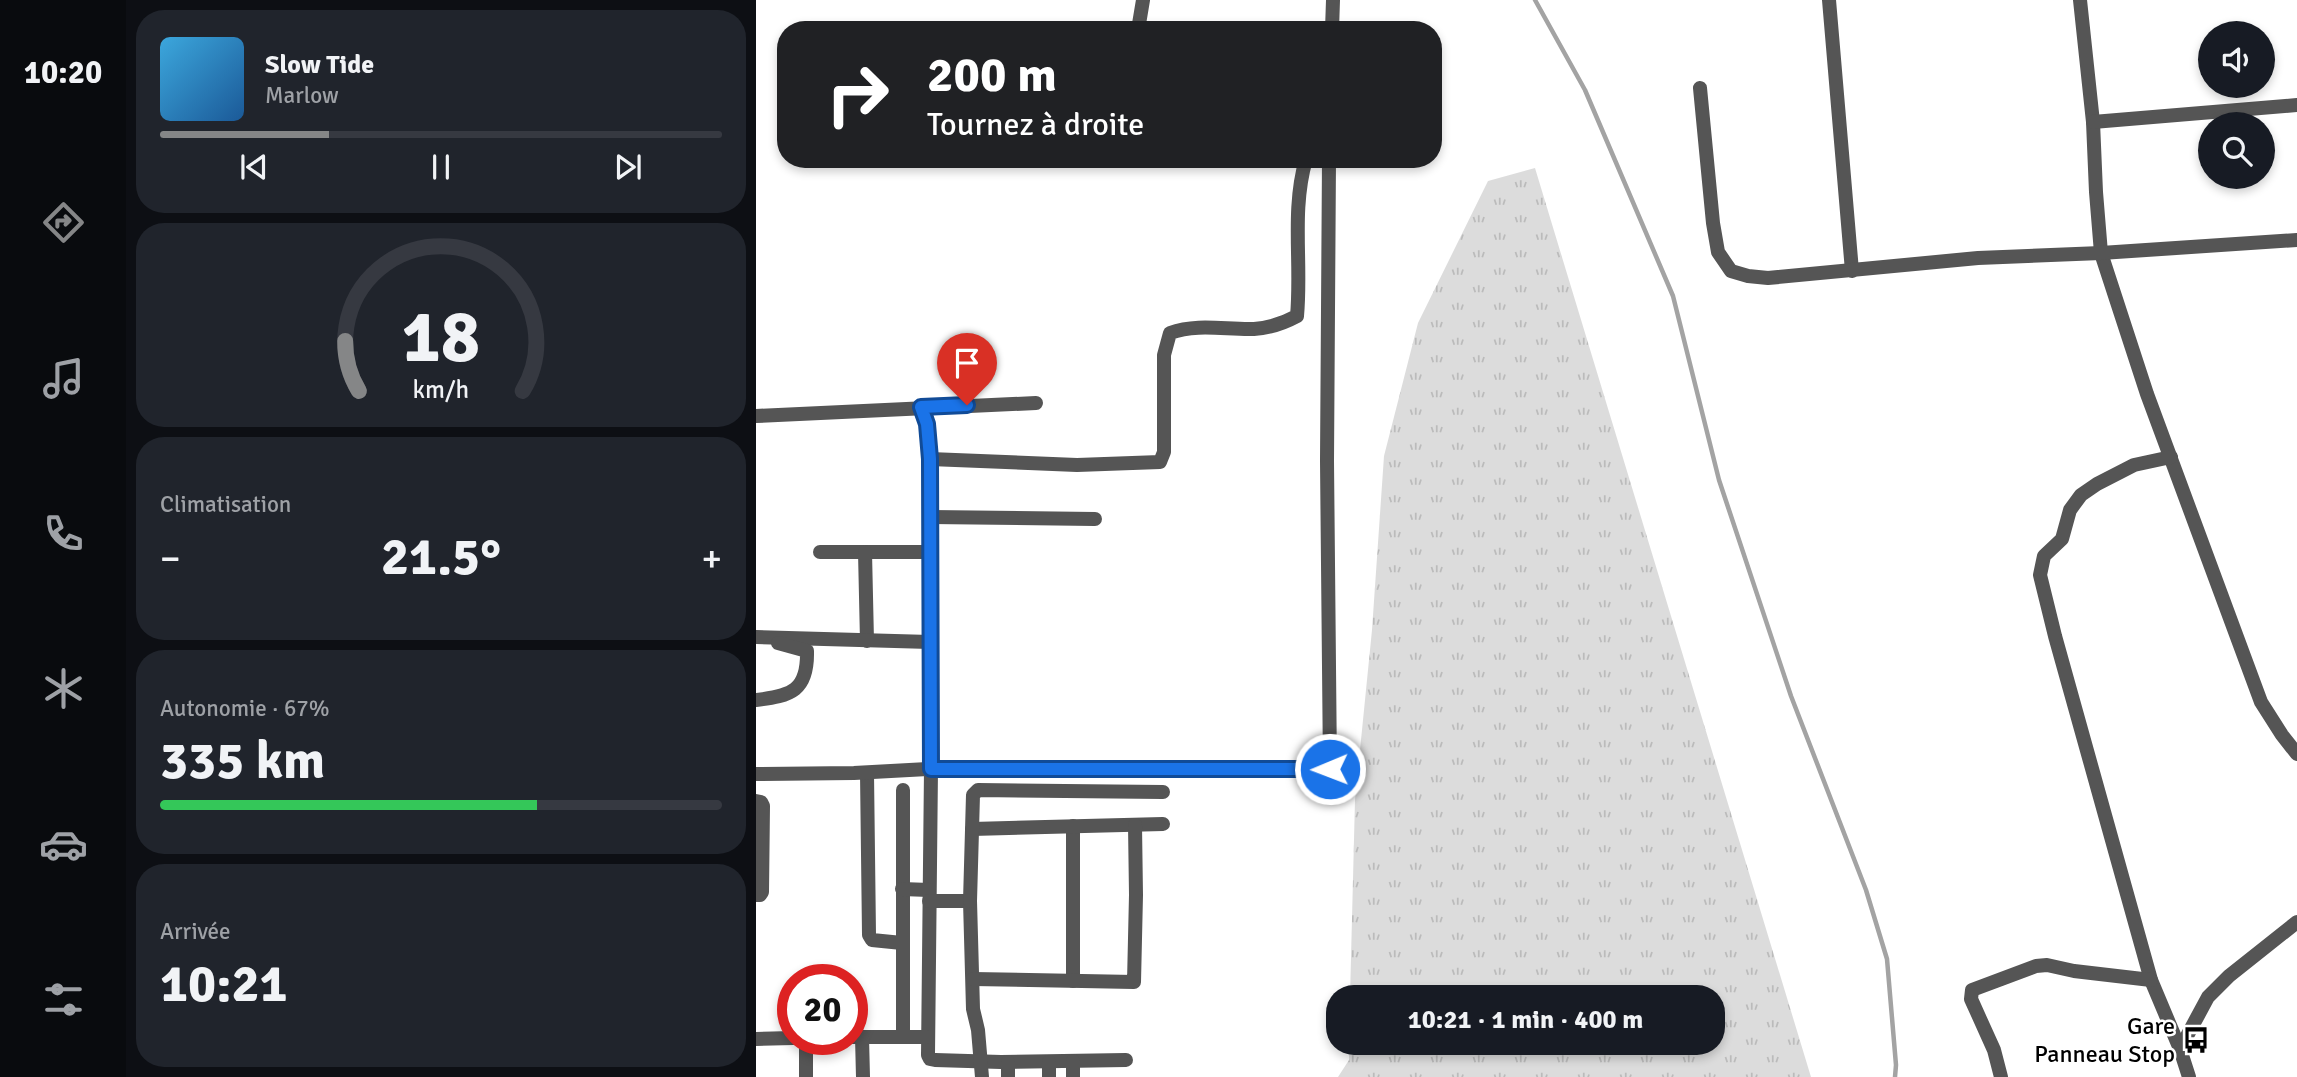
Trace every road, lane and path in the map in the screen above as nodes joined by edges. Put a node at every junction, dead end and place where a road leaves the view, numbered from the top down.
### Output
1 (1143, 0) edge
2 (1333, 0) edge
3 (1829, 0) edge
4 (2080, 0) edge
5 (1140, 21) edge
6 (1332, 21) edge
7 (1700, 88) dead end
8 (2297, 105) edge
9 (2093, 122) junction
10 (1304, 168) edge
11 (1329, 168) edge
12 (2297, 240) edge
13 (2101, 253) junction
14 (1852, 271) junction
15 (1035, 403) dead end
16 (921, 407) junction
17 (756, 416) edge
18 (2171, 457) junction
19 (930, 459) junction
20 (930, 517) junction
21 (1095, 519) dead end
22 (820, 552) dead end
23 (865, 552) junction
24 (930, 552) junction
25 (756, 637) edge
26 (867, 641) junction
27 (930, 642) junction
28 (756, 700) edge
29 (2297, 754) edge
30 (931, 769) junction
31 (867, 773) junction
32 (756, 774) edge
33 (903, 790) dead end
34 (1163, 792) dead end
35 (756, 801) edge
36 (1163, 824) dead end
37 (1135, 825) junction
38 (1073, 826) junction
39 (972, 829) junction
40 (902, 889) junction
41 (756, 895) edge
42 (929, 895) junction
43 (970, 901) junction
44 (2297, 922) edge
45 (902, 943) junction
46 (973, 979) junction
47 (2151, 980) junction
48 (1073, 981) junction
49 (868, 1037) edge
50 (903, 1037) junction
51 (927, 1037) junction
52 (777, 1038) edge
53 (756, 1039) edge
54 (2180, 1048) junction
55 (806, 1055) edge
56 (860, 1055) edge
57 (1126, 1060) dead end
58 (981, 1061) junction
59 (1078, 1061) junction
60 (1045, 1062) junction
61 (1013, 1070) edge
62 (806, 1077) edge
63 (863, 1077) edge
64 (982, 1077) edge
65 (1041, 1077) edge
66 (1049, 1077) edge
67 (1073, 1077) edge
68 (1083, 1077) edge
69 (2001, 1077) edge
70 (2189, 1077) edge

1 - 5 street
2 - 6 street
3 - 14 street
4 - 9 street
7 - 14 street
8 - 9 street
9 - 13 street
10 - 19 street
11 - 30 street
12 - 13 street
13 - 14 street
13 - 18 street
15 - 16 street
16 - 17 street
16 - 19 street
18 - 29 street
18 - 47 street
19 - 20 street
20 - 21 street
20 - 24 street
22 - 23 street
23 - 24 street
23 - 26 street
24 - 27 street
25 - 26 street
25 - 28 street
26 - 27 street
27 - 30 street
30 - 31 street
30 - 42 street
31 - 32 street
31 - 45 street
33 - 40 street
34 - 39 street
35 - 41 street
36 - 37 street
37 - 38 street
37 - 48 street
38 - 39 street
38 - 48 street
39 - 43 street
40 - 42 street
40 - 45 street
42 - 43 street
42 - 51 street
43 - 46 street
44 - 54 street
45 - 50 street
46 - 48 street
46 - 58 street
47 - 54 street
47 - 69 street
49 - 50 street
50 - 51 street
51 - 58 street
52 - 53 street
54 - 70 street
55 - 62 street
56 - 63 street
57 - 59 street
58 - 61 street
58 - 64 street
59 - 60 street
59 - 67 street
59 - 68 street
60 - 61 street
60 - 65 street
60 - 66 street

